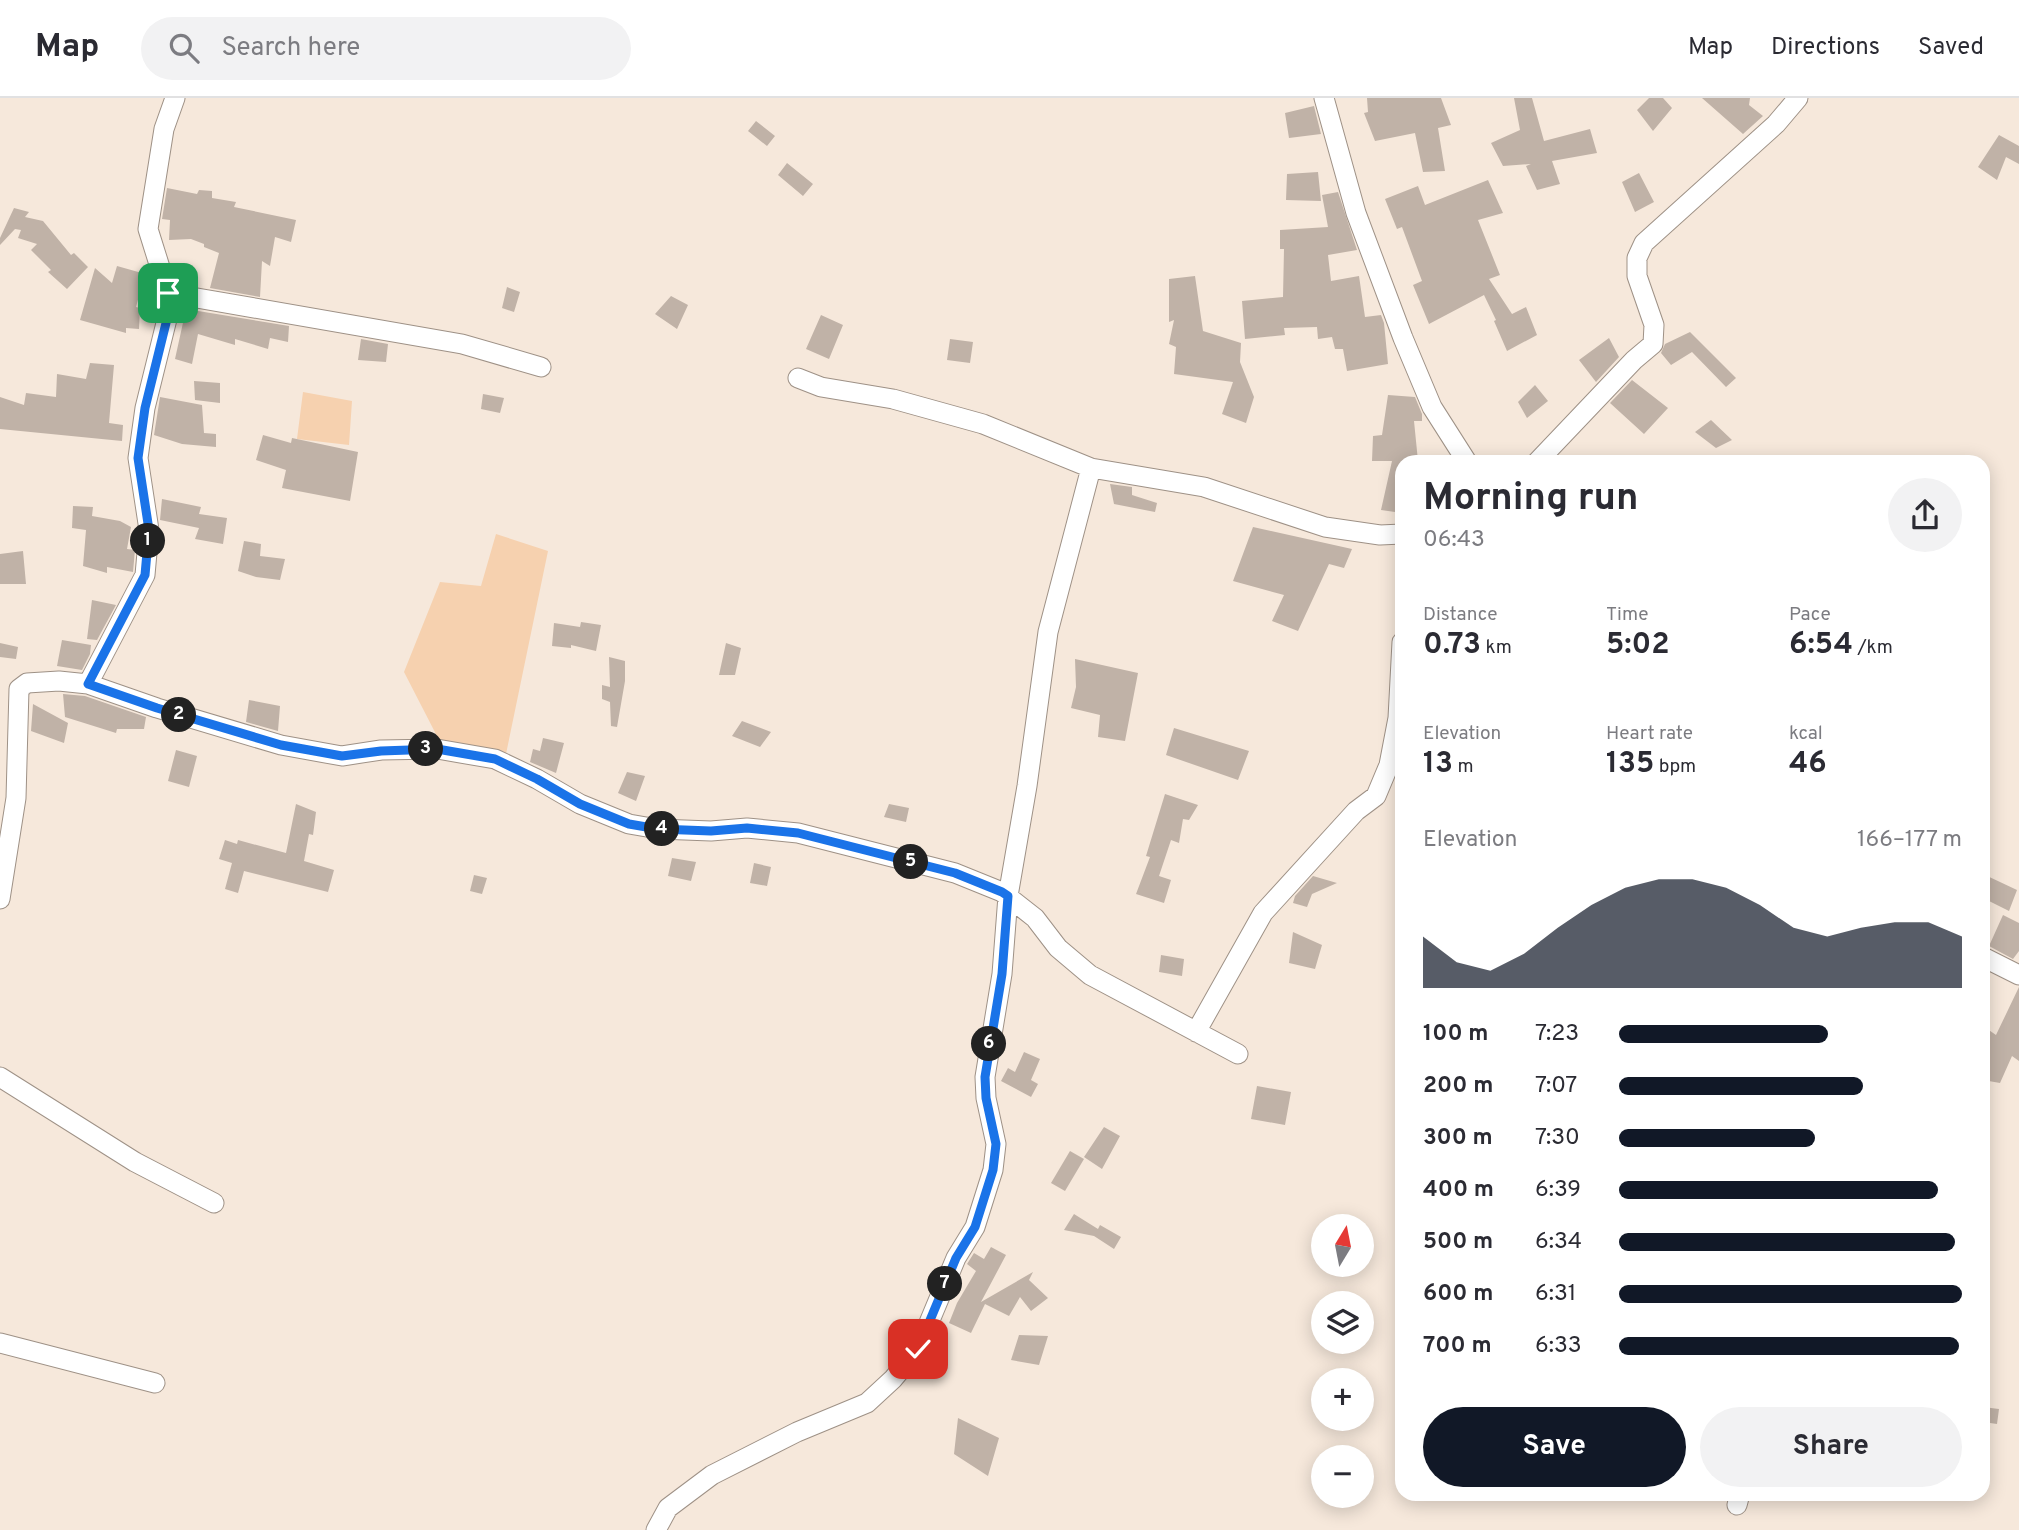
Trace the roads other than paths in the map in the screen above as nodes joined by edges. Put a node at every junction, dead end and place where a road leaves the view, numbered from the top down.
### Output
1 (175, 98) edge
2 (1324, 98) edge
3 (1798, 98) edge
4 (168, 293) junction
5 (541, 367) dead end
6 (798, 378) dead end
7 (1463, 455) edge
8 (1544, 455) edge
9 (1091, 468) junction
10 (1395, 534) edge
11 (88, 684) junction
12 (1395, 734) edge
13 (1008, 896) junction
14 (0, 899) edge
15 (1990, 960) edge
16 (2019, 975) edge
17 (1196, 1032) junction
18 (1238, 1054) dead end
19 (0, 1077) edge
20 (214, 1203) dead end
21 (0, 1343) edge
22 (155, 1383) dead end
23 (656, 1530) edge

1 - 4 street
2 - 7 street
3 - 8 street
4 - 5 street
4 - 11 street
6 - 9 street
9 - 10 street
9 - 13 street
11 - 13 street
11 - 14 street
12 - 17 street
13 - 17 street
13 - 23 street
15 - 16 street
17 - 18 street
19 - 20 street
21 - 22 street

